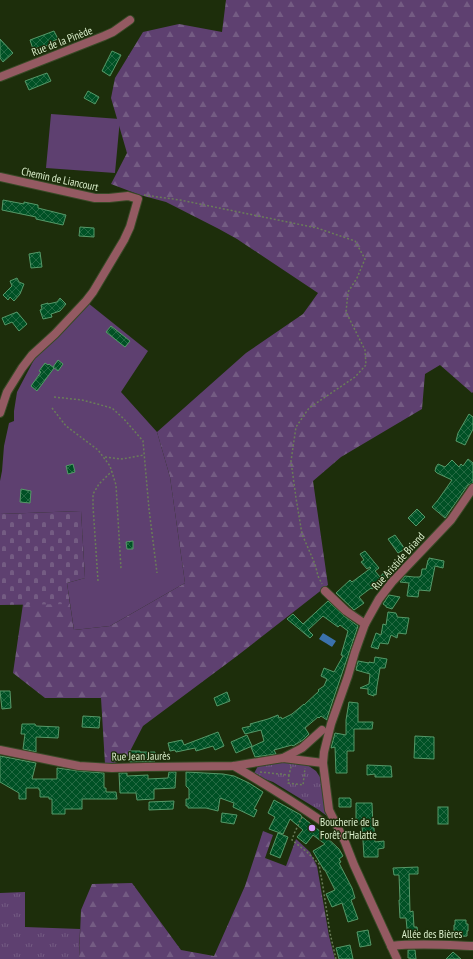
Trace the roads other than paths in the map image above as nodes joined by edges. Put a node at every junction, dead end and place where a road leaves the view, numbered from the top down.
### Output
1 (130, 20) dead end
2 (0, 77) edge
3 (0, 177) edge
4 (0, 413) edge
5 (473, 488) edge
6 (325, 591) road end
7 (365, 624) junction
8 (322, 730) dead end
9 (0, 750) edge
10 (283, 758) junction
11 (323, 763) junction
12 (234, 766) junction
13 (323, 822) dead end
14 (391, 946) junction
15 (473, 946) edge
16 (397, 959) edge

1 - 2 street, Rue de la Pinède
3 - 4 street, Chemin de Liancourt
5 - 7 street, Rue Aristide Briand
6 - 7 street
7 - 11 street, Rue Aristide Briand
8 - 10 street
9 - 12 street, Rue Jean Jaurès
10 - 11 street
10 - 12 street, Rue Jean Jaurès
11 - 14 street, Rue Aristide Briand
12 - 13 street
14 - 15 street, Allée des Bières
14 - 16 street, Rue Aristide Briand

